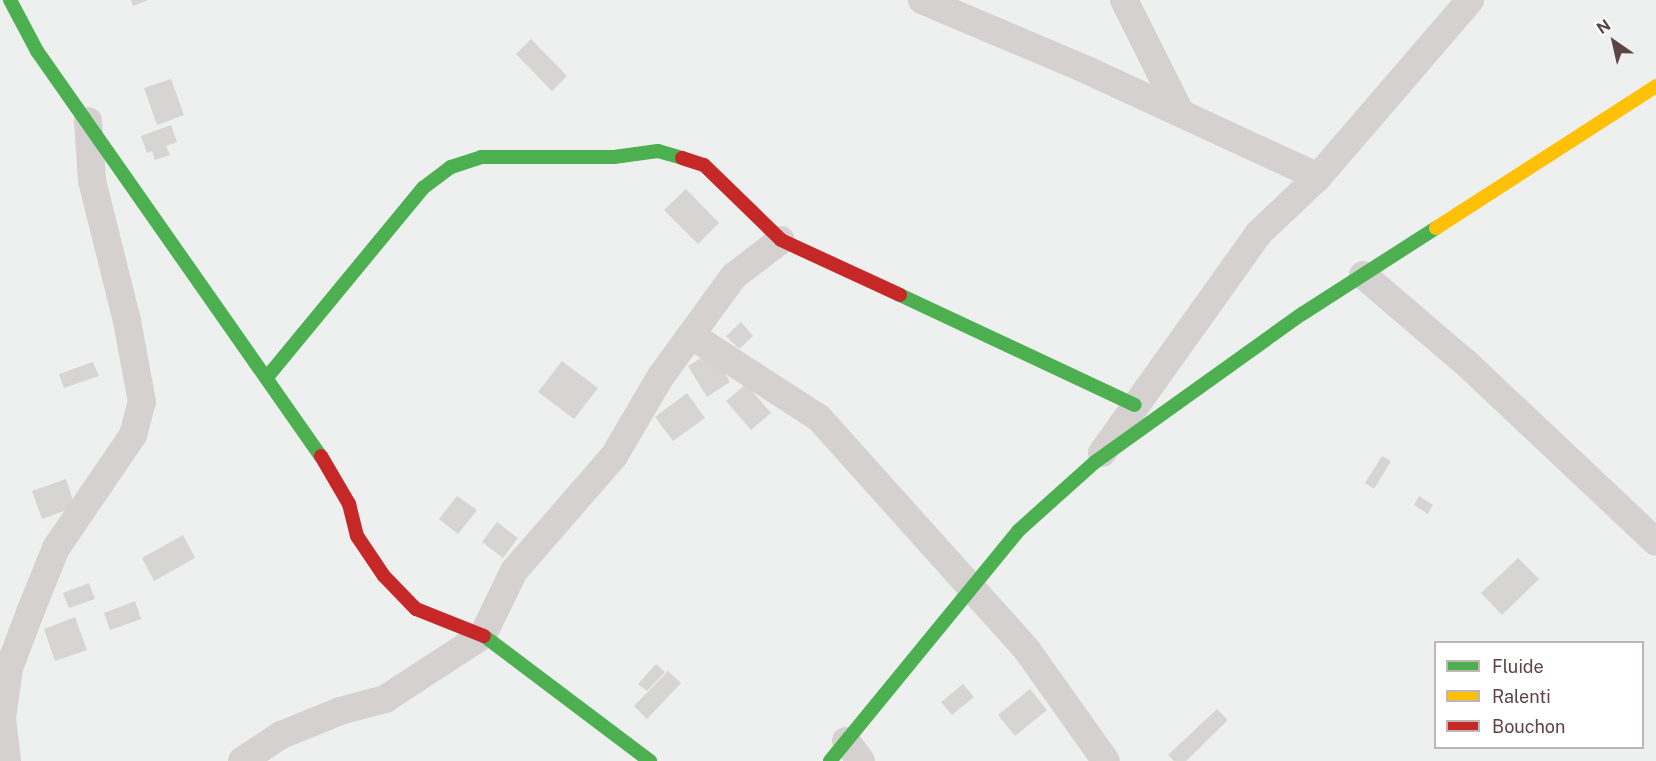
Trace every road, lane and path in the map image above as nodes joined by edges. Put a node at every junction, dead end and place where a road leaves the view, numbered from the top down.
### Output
1 (10, 0) edge
2 (922, 0) edge
3 (1124, 0) edge
4 (1464, 3) edge
5 (1656, 86) edge
6 (1179, 112) junction
7 (88, 121) junction
8 (1318, 177) junction
9 (781, 240) junction
10 (1362, 275) junction
11 (691, 335) junction
12 (268, 376) junction
13 (1135, 405) junction
14 (1095, 462) junction
15 (1656, 542) edge
16 (972, 585) junction
17 (483, 635) junction
18 (846, 754) edge
19 (7, 761) edge
20 (242, 761) edge
21 (650, 761) edge
22 (1106, 761) edge

1 - 7 street
2 - 6 street
3 - 6 street
4 - 8 street
5 - 10 street
6 - 8 street
7 - 12 street
7 - 19 street
8 - 13 street
9 - 11 street
9 - 12 street
9 - 13 street
10 - 14 street
10 - 15 street
11 - 16 street
11 - 17 street
12 - 17 street
13 - 14 street
14 - 16 street
16 - 18 street
16 - 22 street
17 - 20 street
17 - 21 street

